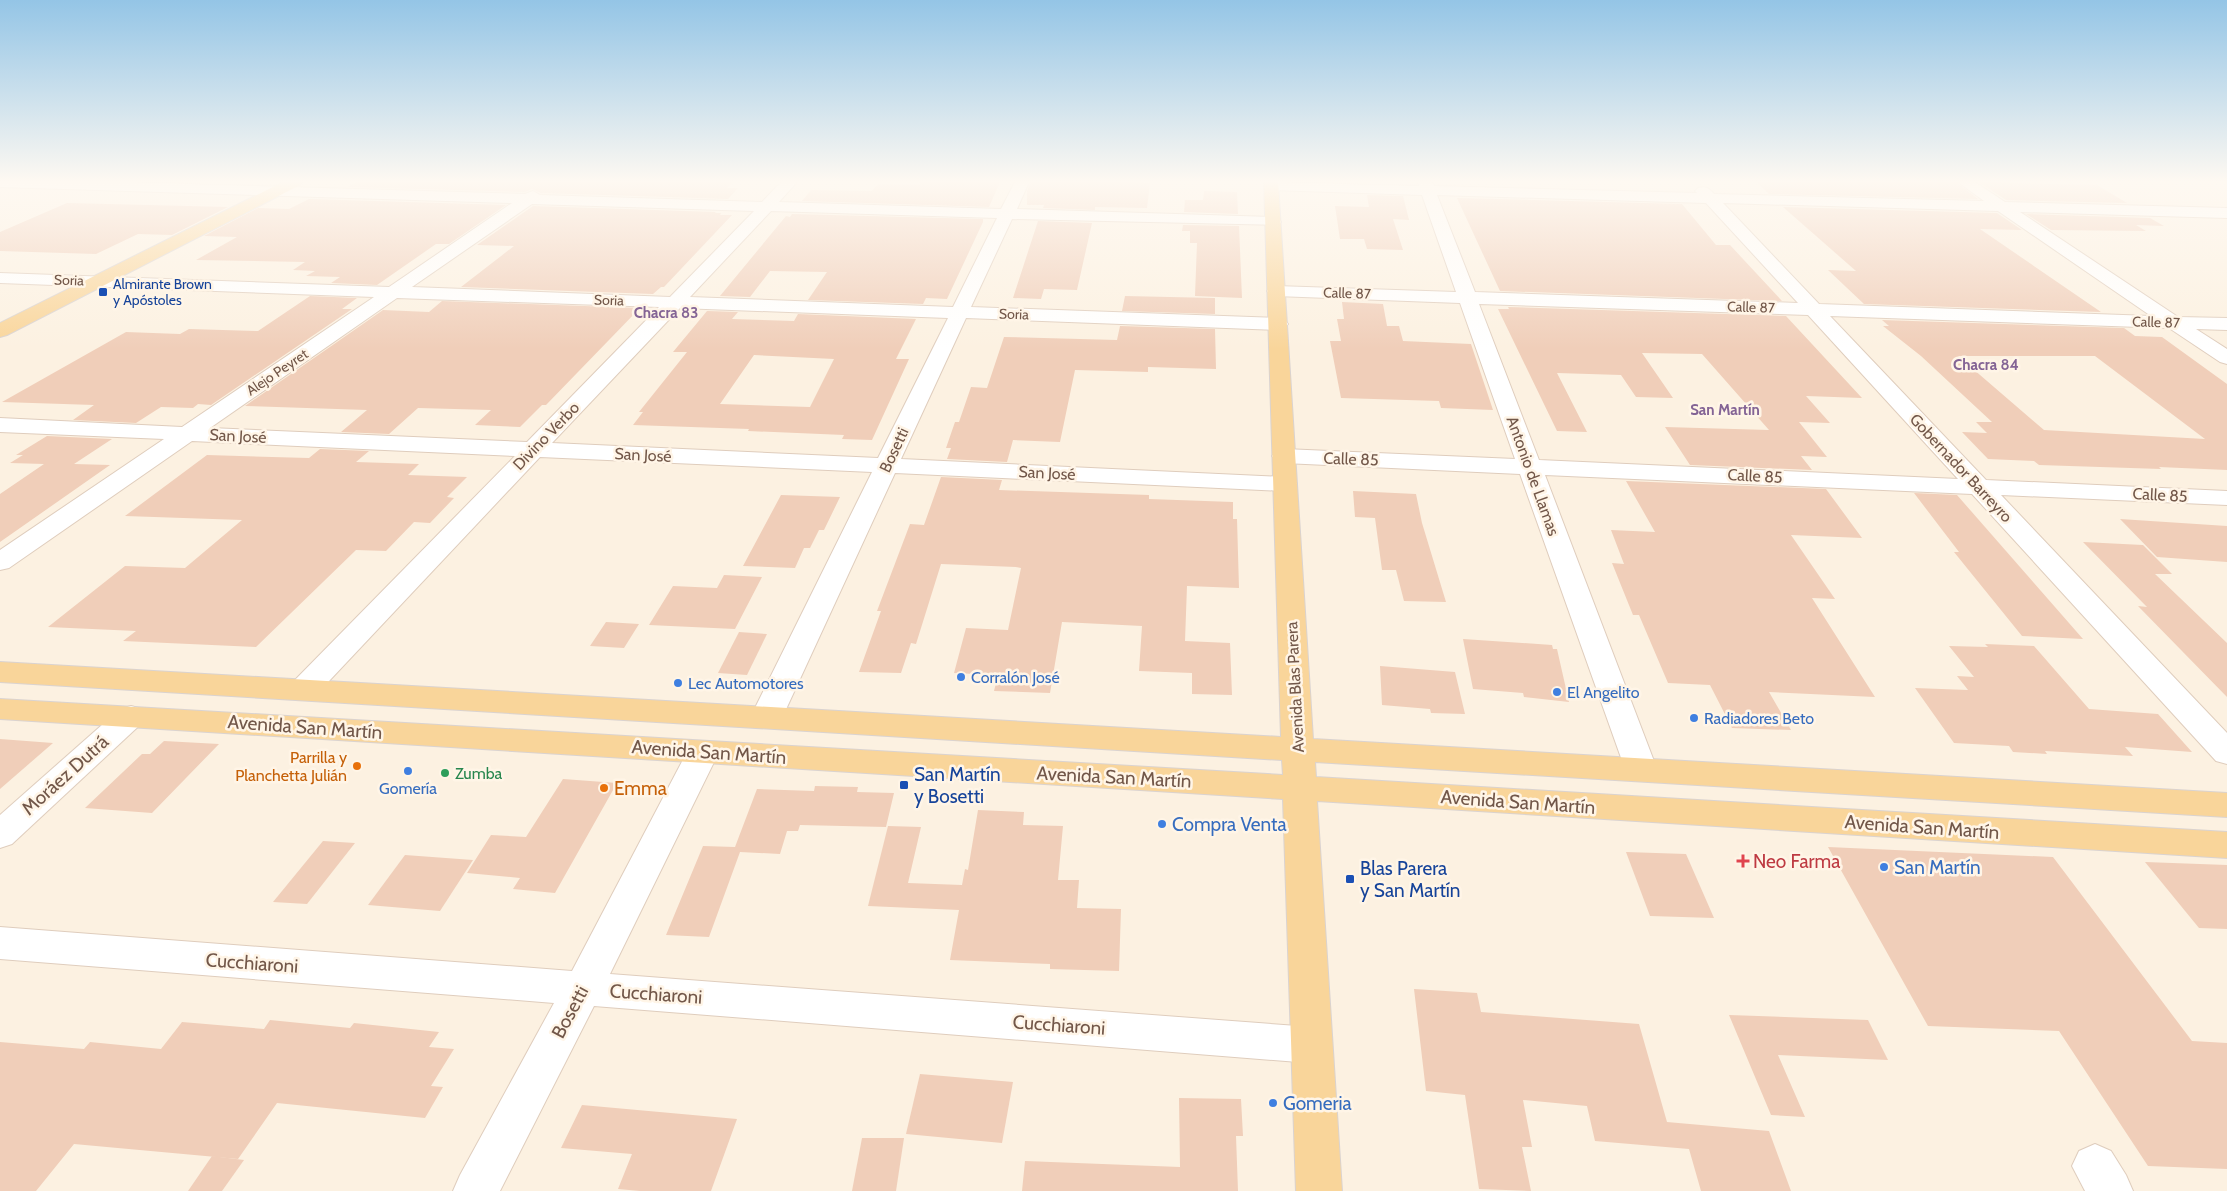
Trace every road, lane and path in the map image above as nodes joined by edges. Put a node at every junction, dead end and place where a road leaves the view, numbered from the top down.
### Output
1 (185, 238) edge
2 (472, 238) edge
3 (737, 238) edge
4 (996, 238) edge
5 (1274, 238) edge
6 (1445, 238) edge
7 (1747, 238) edge
8 (2047, 238) edge
9 (0, 278) edge
10 (98, 281) junction
11 (1276, 291) junction
12 (394, 292) junction
13 (1467, 298) junction
14 (675, 302) junction
15 (1814, 310) junction
16 (960, 312) junction
17 (2174, 323) junction
18 (1278, 324) junction
19 (2227, 324) edge
20 (0, 330) edge
21 (2227, 358) edge
22 (0, 425) edge
23 (188, 433) junction
24 (534, 450) junction
25 (1284, 456) junction
26 (887, 466) junction
27 (1529, 466) junction
28 (1285, 484) junction
29 (1979, 487) junction
30 (2227, 498) edge
31 (0, 562) edge
32 (0, 672) edge
33 (302, 690) junction
34 (0, 709) edge
35 (131, 716) junction
36 (766, 718) junction
37 (1298, 749) junction
38 (703, 752) junction
39 (2227, 753) edge
40 (1641, 769) junction
41 (1299, 788) junction
42 (2227, 805) edge
43 (0, 835) edge
44 (2227, 845) edge
45 (0, 943) edge
46 (583, 988) junction
47 (1311, 1045) junction
48 (476, 1191) edge
49 (1318, 1191) edge

1 - 10 main road
2 - 12 street, Alejo Peyret
3 - 14 street, Divino Verbo
4 - 16 street, Bosetti
5 - 11 main road, Avenida Blas Parera
6 - 13 street, Antonio de Llamas
7 - 15 street, Gobernador Barreyro
8 - 17 street
9 - 10 street, Soria
10 - 12 street, Soria
10 - 20 main road
11 - 13 street, Calle 87
11 - 18 main road, Avenida Blas Parera
12 - 14 street, Soria
12 - 23 street, Alejo Peyret
13 - 15 street, Calle 87
13 - 27 street, Antonio de Llamas
14 - 16 street, Soria
14 - 24 street, Divino Verbo
15 - 17 street, Calle 87
15 - 29 street, Gobernador Barreyro
16 - 18 street, Soria
16 - 26 street, Bosetti
17 - 19 street, Calle 87
17 - 21 street
18 - 25 main road, Avenida Blas Parera
22 - 23 street, San José
23 - 24 street, San José
23 - 31 street, Alejo Peyret
24 - 26 street, San José
24 - 33 street, Divino Verbo
25 - 27 street, Calle 85
25 - 28 main road, Avenida Blas Parera
26 - 28 street, San José
26 - 36 street, Bosetti
27 - 29 street, Calle 85
27 - 40 street, Antonio de Llamas
28 - 37 main road, Avenida Blas Parera
29 - 30 street, Calle 85
29 - 39 street, Gobernador Barreyro
32 - 33 main road, Avenida San Martín
33 - 36 main road, Avenida San Martín
34 - 35 main road, Avenida San Martín
35 - 38 main road, Avenida San Martín
35 - 43 street, Moráez Dutrá
36 - 37 main road, Avenida San Martín
37 - 40 main road, Avenida San Martín
37 - 41 main road, Avenida Blas Parera
38 - 41 main road, Avenida San Martín
38 - 46 street, Bosetti
40 - 42 main road, Avenida San Martín
41 - 44 main road, Avenida San Martín
41 - 47 main road, Avenida Blas Parera
45 - 46 street, Cucchiaroni
46 - 47 street, Cucchiaroni
46 - 48 street, Bosetti
47 - 49 main road, Avenida Blas Parera

